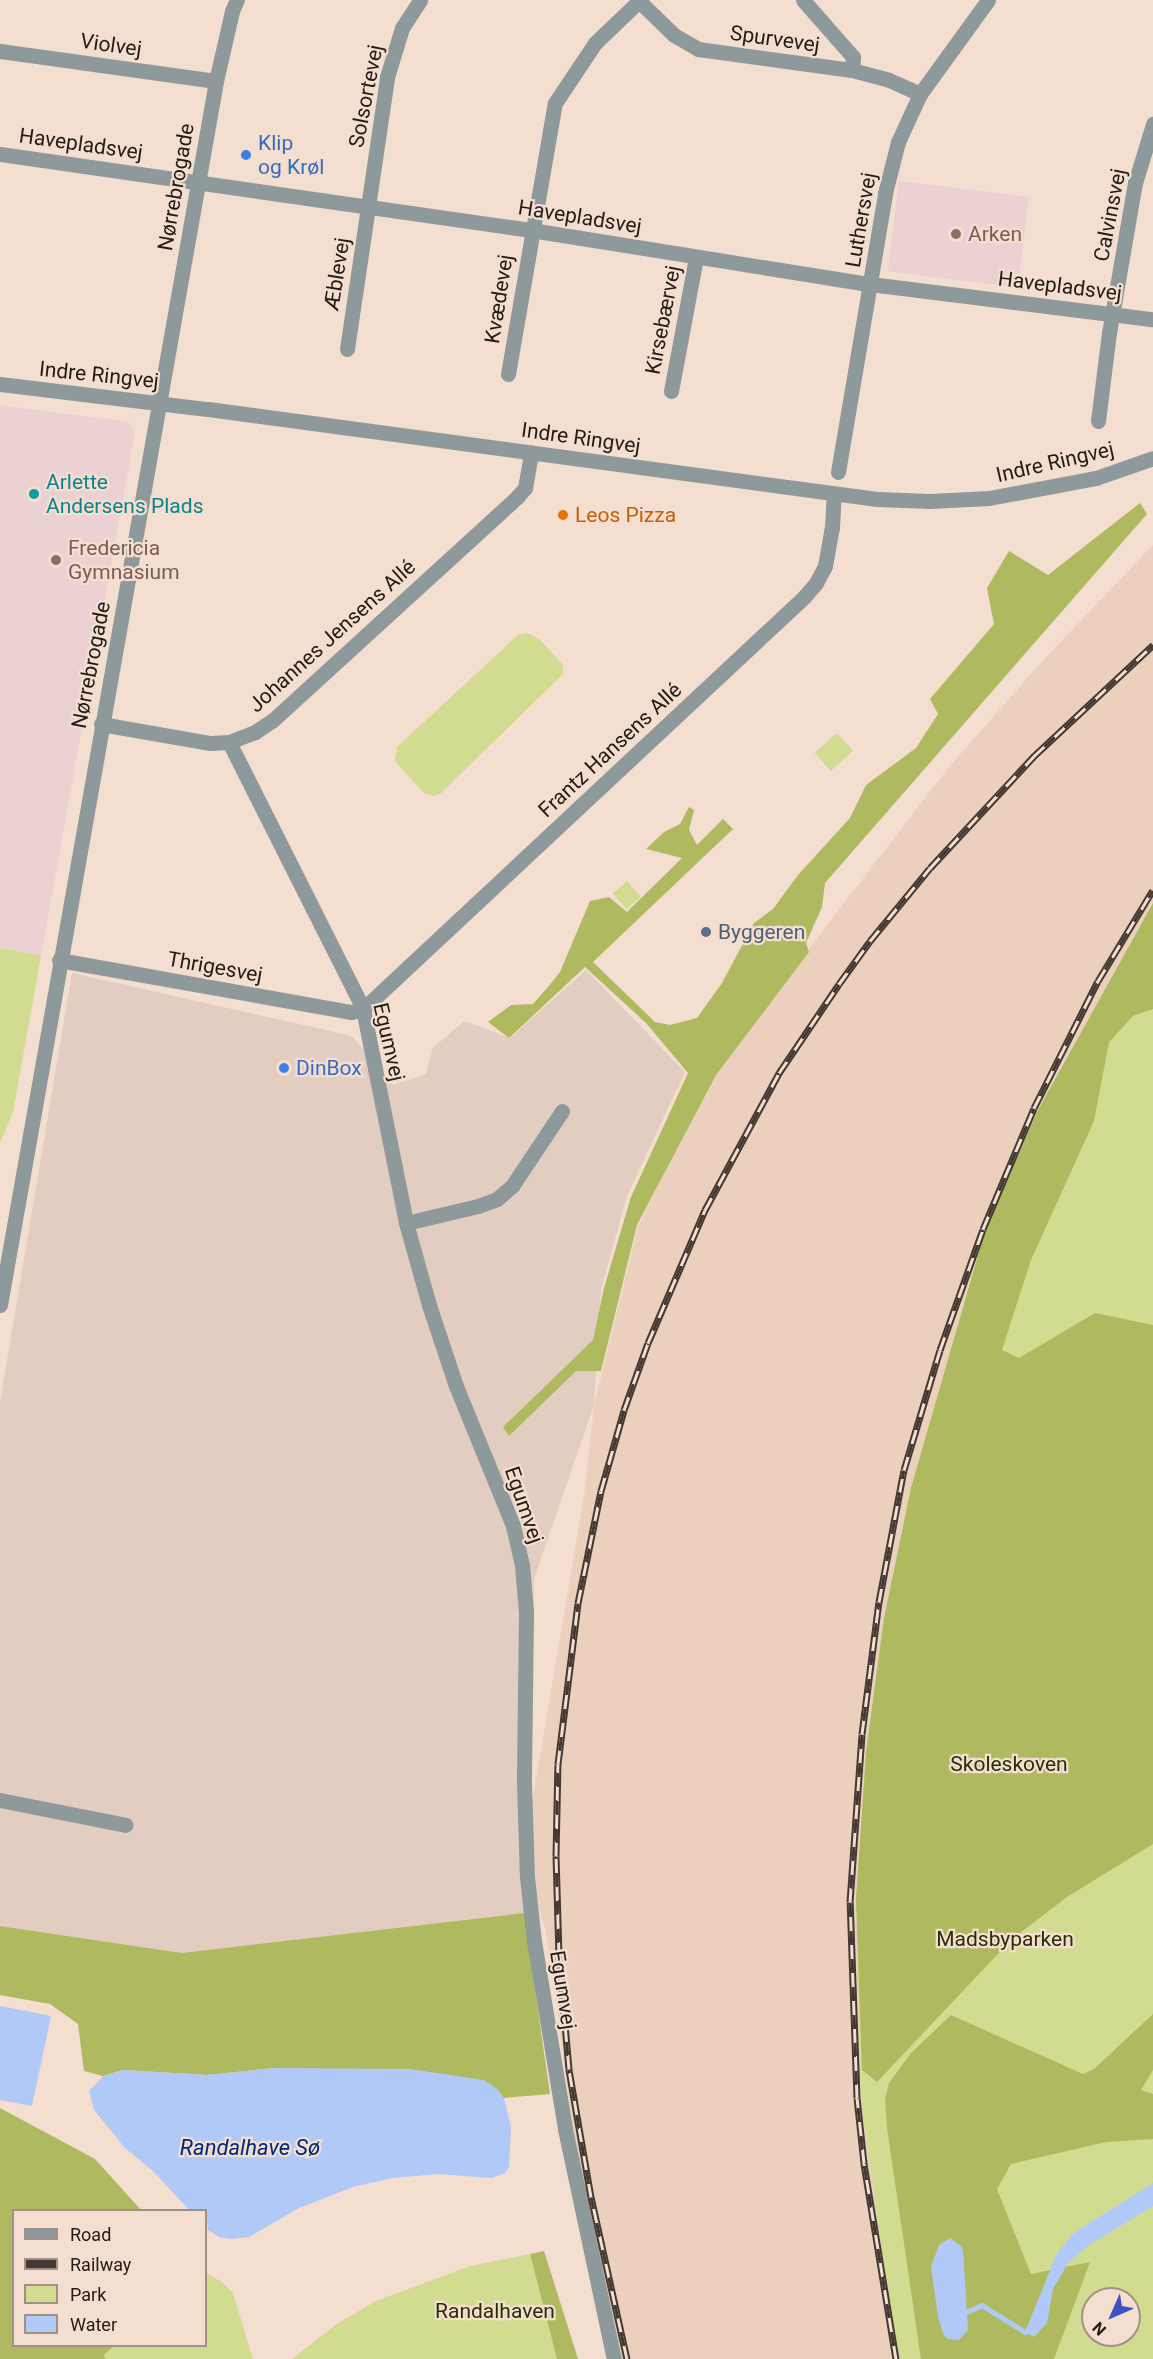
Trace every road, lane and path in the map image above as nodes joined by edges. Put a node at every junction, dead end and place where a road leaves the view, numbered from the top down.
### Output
1 (237, 0) edge
2 (420, 0) edge
3 (803, 0) edge
4 (988, 0) edge
5 (638, 1) edge
6 (0, 51) edge
7 (852, 70) junction
8 (216, 81) junction
9 (920, 94) junction
10 (1153, 124) edge
11 (0, 154) edge
12 (199, 182) junction
13 (368, 206) junction
14 (531, 230) junction
15 (696, 257) junction
16 (870, 284) junction
17 (1114, 314) junction
18 (1153, 319) edge
19 (347, 349) dead end
20 (508, 374) dead end
21 (0, 384) edge
22 (671, 391) dead end
23 (160, 403) junction
24 (1098, 421) dead end
25 (531, 453) junction
26 (1153, 458) edge
27 (838, 472) dead end
28 (834, 494) junction
29 (101, 724) junction
30 (229, 742) junction
31 (59, 960) junction
32 (363, 1009) junction
33 (562, 1111) dead end
34 (406, 1223) junction
35 (6, 1237) edge
36 (0, 1305) edge
37 (0, 1800) edge
38 (126, 1825) dead end
39 (614, 2359) edge

1 - 8 street, Nørrebrogade
2 - 13 street, Solsortevej
3 - 7 street
4 - 9 street, Luthersvej
5 - 7 street, Spurvevej
5 - 14 street, Kvædevej
6 - 8 street, Violvej
7 - 9 street, Spurvevej
8 - 12 street, Nørrebrogade
9 - 16 street, Luthersvej
10 - 17 street, Calvinsvej
11 - 12 street, Havepladsvej
12 - 13 street, Havepladsvej
12 - 23 street, Nørrebrogade
13 - 14 street, Havepladsvej
13 - 19 street, Æblevej
14 - 15 street, Havepladsvej
14 - 20 street, Kvædevej
15 - 16 street, Havepladsvej
15 - 22 street, Kirsebærvej
16 - 17 street, Havepladsvej
16 - 27 street, Luthersvej
17 - 18 street, Havepladsvej
17 - 24 street, Calvinsvej
21 - 23 street, Indre Ringvej
23 - 25 street, Indre Ringvej
23 - 29 street, Nørrebrogade
25 - 28 street, Indre Ringvej
25 - 30 street, Johannes Jensens Allé
26 - 28 street, Indre Ringvej
28 - 32 street, Frantz Hansens Allé
29 - 30 street, Johannes Jensens Allé
29 - 31 street, Nørrebrogade
30 - 32 street, Egumvej
31 - 32 street, Thrigesvej
31 - 35 street, Nørrebrogade
32 - 34 street, Egumvej
33 - 34 street
34 - 39 street, Egumvej
35 - 36 street, Nørrebrogade
37 - 38 street

